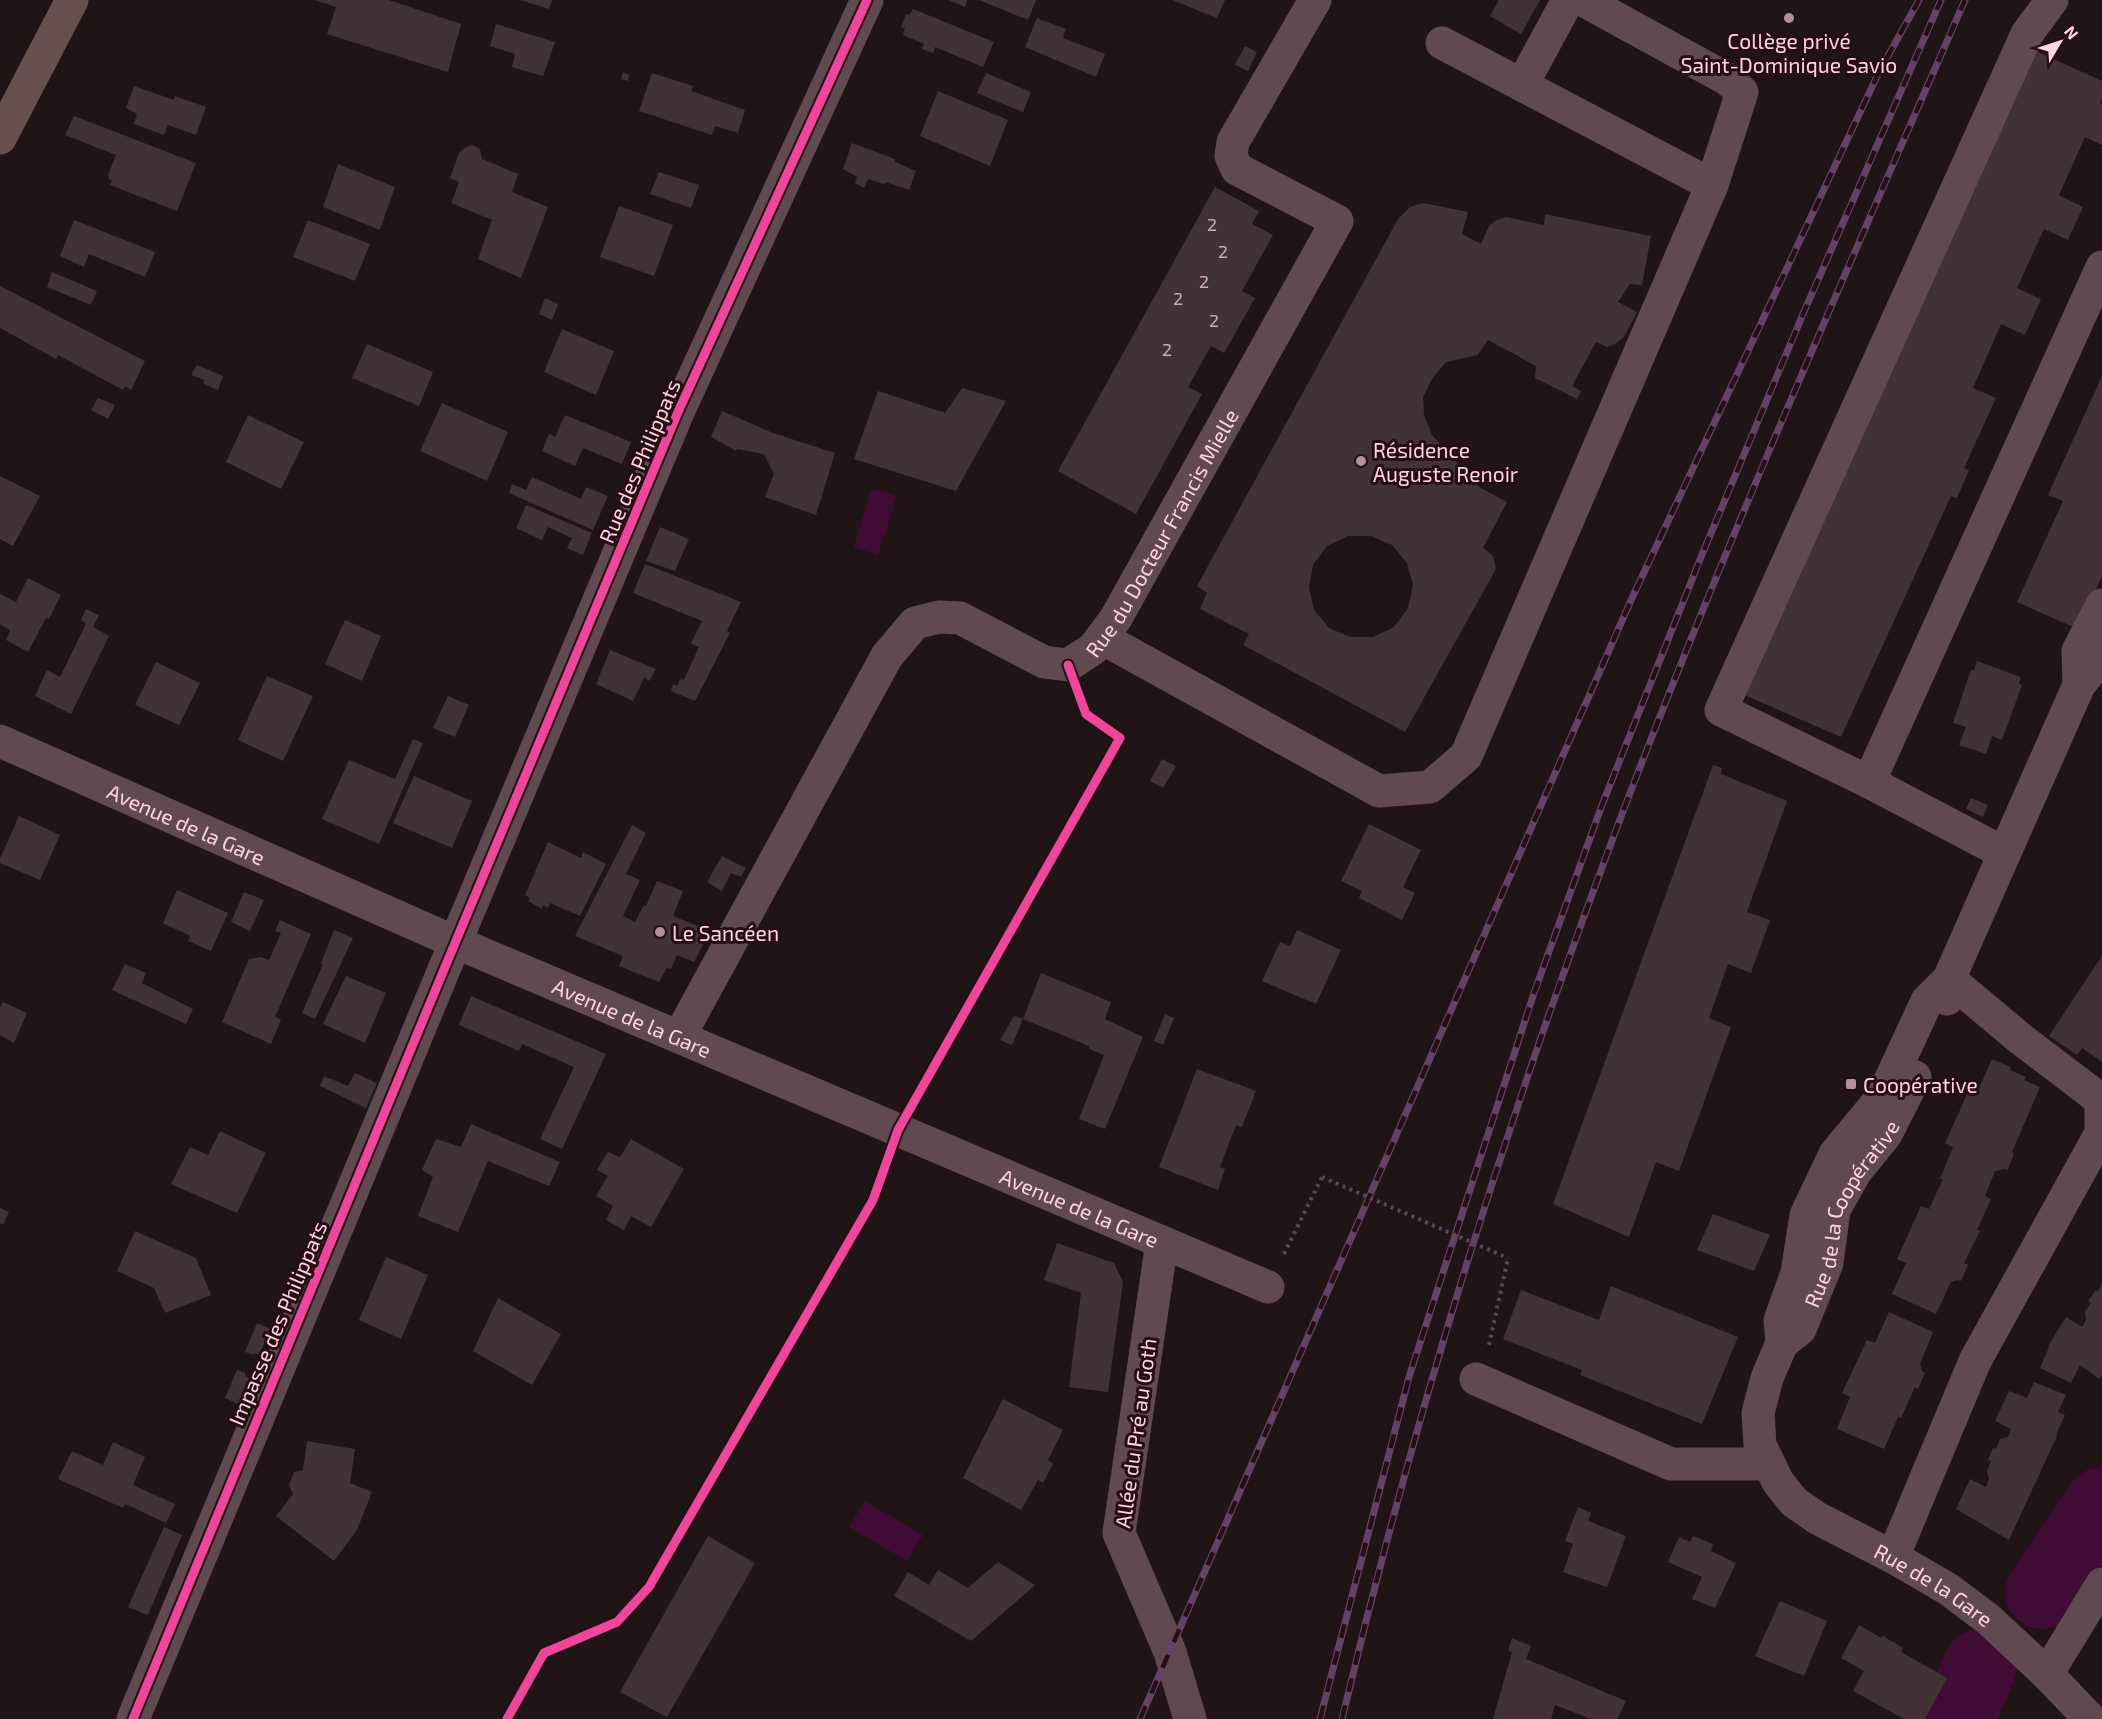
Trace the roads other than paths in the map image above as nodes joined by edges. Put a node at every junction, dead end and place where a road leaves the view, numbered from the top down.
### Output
1 (72, 0) edge
2 (867, 0) edge
3 (1315, 0) edge
4 (1568, 0) edge
5 (1583, 0) edge
6 (2052, 0) edge
7 (1442, 43) dead end
8 (1522, 85) junction
9 (0, 138) edge
10 (1712, 185) junction
11 (2102, 267) edge
12 (2102, 605) edge
13 (1102, 638) junction
14 (2102, 657) edge
15 (2079, 685) junction
16 (0, 741) edge
17 (1869, 782) junction
18 (2004, 853) junction
19 (455, 942) junction
20 (1949, 978) junction
21 (680, 1037) junction
22 (1162, 1242) junction
23 (1268, 1287) dead end
24 (1482, 1366) road end
25 (1769, 1464) junction
26 (1893, 1557) junction
27 (2102, 1584) edge
28 (2047, 1674) junction
29 (133, 1719) edge
30 (1190, 1719) edge
31 (2090, 1719) edge

1 - 9 main road
2 - 19 street, Rue des Philippats
3 - 13 street, Rue du Docteur Francis Mielle
4 - 8 street
5 - 10 street
6 - 17 street
7 - 8 street
8 - 10 street
10 - 13 street
11 - 17 street
12 - 15 street, Rue de la Coopérative
13 - 21 street, Rue du Docteur Francis Mielle
14 - 15 street, Rue de la Coopérative
15 - 18 street, Rue de la Coopérative
16 - 19 street, Avenue de la Gare
17 - 18 street
18 - 20 street, Rue de la Coopérative
19 - 21 street, Avenue de la Gare
19 - 29 street, Impasse des Philippats
20 - 25 street, Rue de la Coopérative
20 - 26 street
21 - 22 street, Avenue de la Gare
22 - 23 street, Avenue de la Gare
22 - 30 street, Allée du Pré au Goth
24 - 25 street
25 - 26 street, Rue de la Gare
26 - 28 street, Rue de la Gare
27 - 28 street
28 - 31 street, Rue de la Gare

